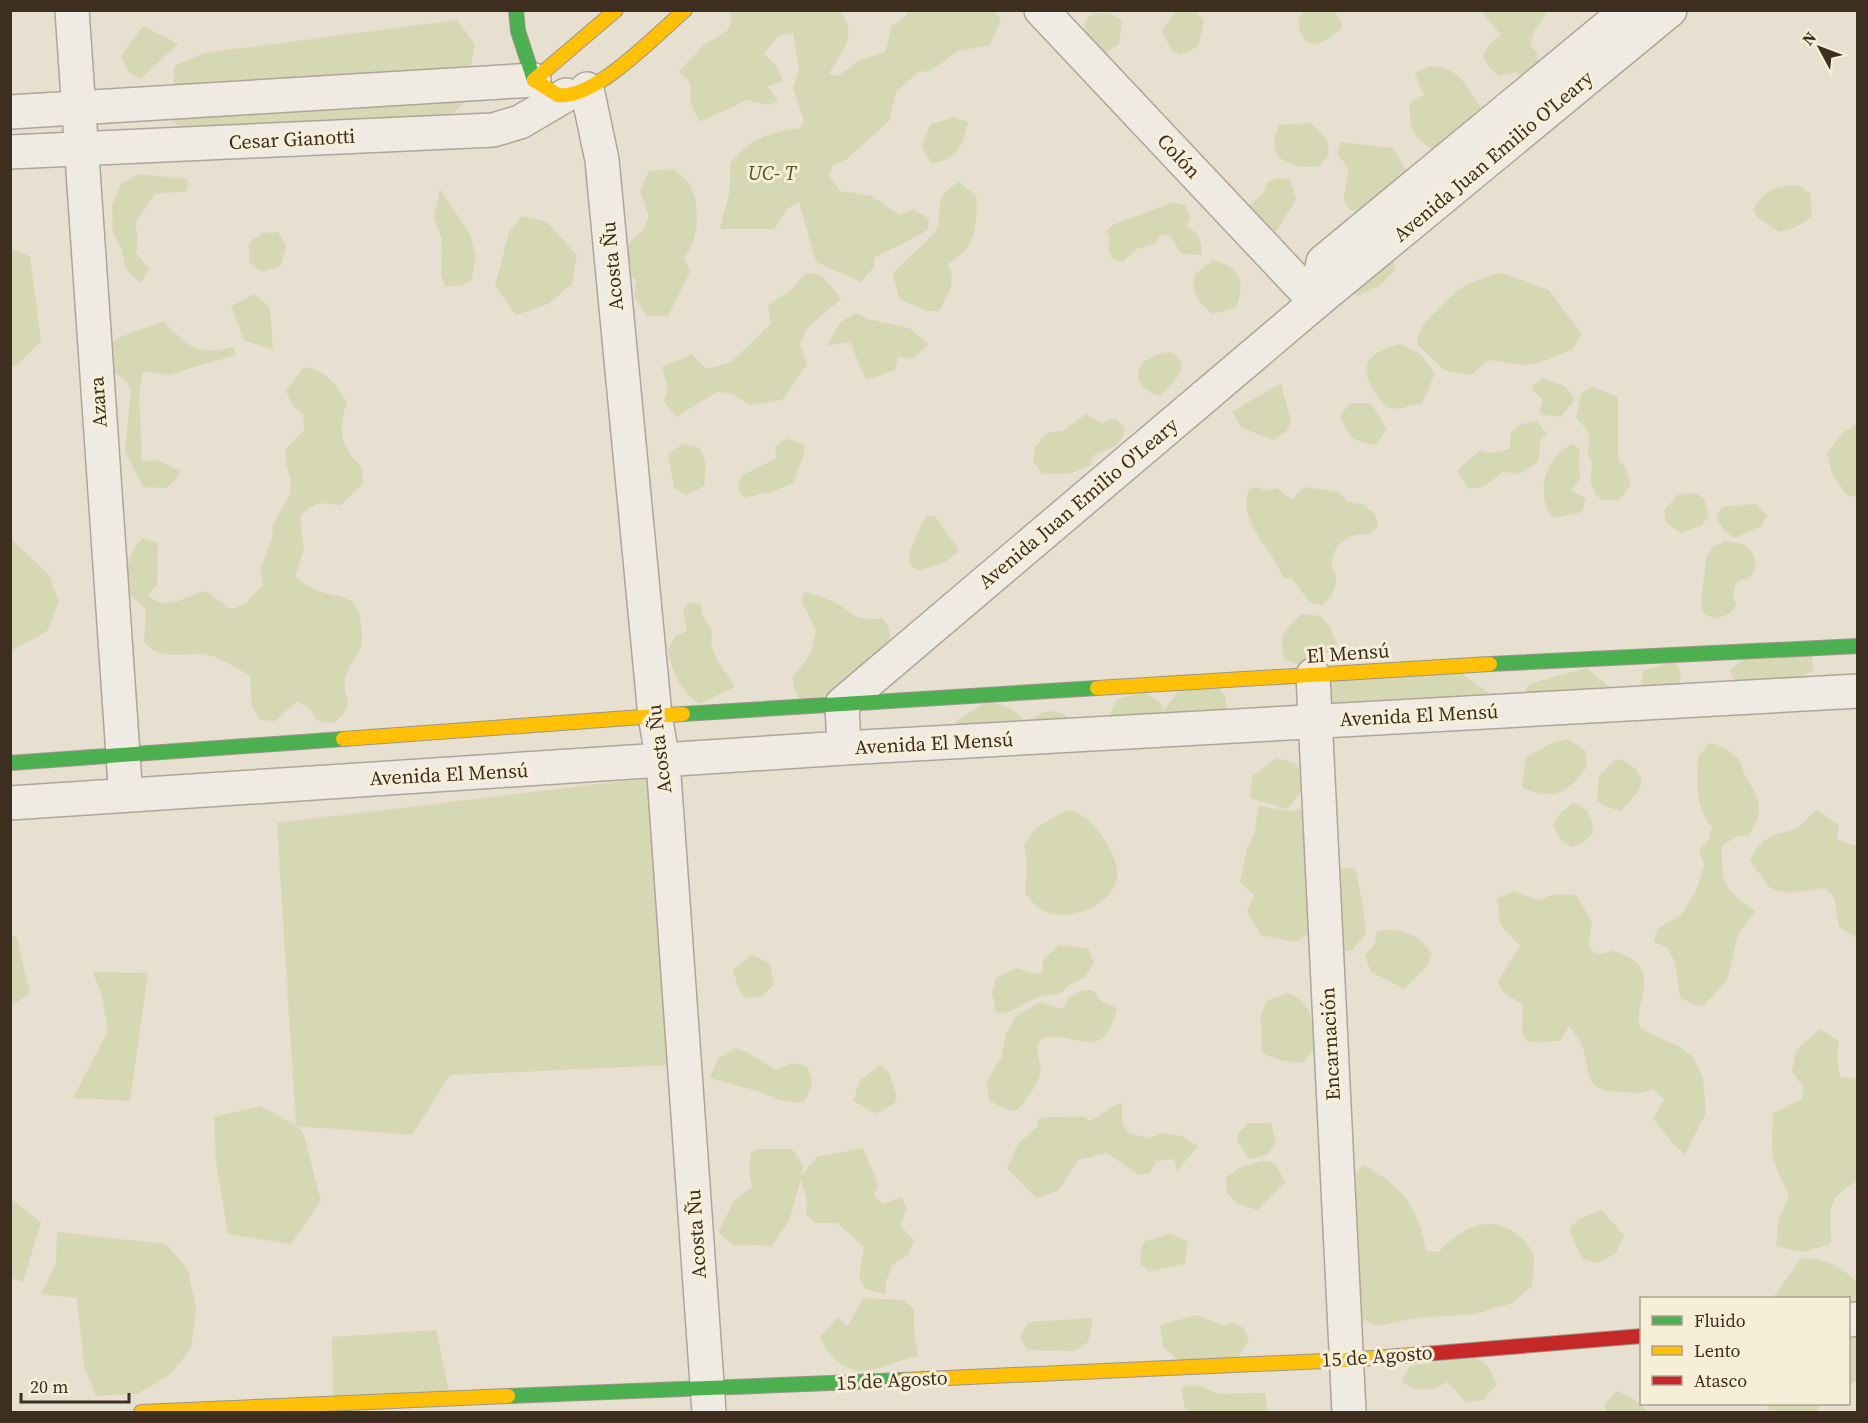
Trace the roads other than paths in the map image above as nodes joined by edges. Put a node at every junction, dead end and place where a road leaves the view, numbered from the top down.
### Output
1 (72, 10) edge
2 (516, 10) edge
3 (616, 10) edge
4 (685, 10) edge
5 (1041, 10) edge
6 (1628, 10) edge
7 (1670, 10) edge
8 (534, 80) junction
9 (576, 92) junction
10 (79, 108) junction
11 (10, 112) edge
12 (81, 148) junction
13 (10, 152) edge
14 (1316, 302) junction
15 (1857, 646) edge
16 (1313, 675) junction
17 (1857, 691) edge
18 (842, 704) junction
19 (655, 716) junction
20 (1314, 720) junction
21 (844, 748) junction
22 (122, 755) junction
23 (663, 762) junction
24 (10, 763) edge
25 (127, 793) junction
26 (10, 803) edge
27 (1640, 1336) edge
28 (1346, 1359) junction
29 (708, 1401) edge
30 (141, 1413) edge
31 (1349, 1413) edge

1 - 10 street, Azara
2 - 8 street
3 - 8 street
4 - 9 street
5 - 14 street, Colón
6 - 14 street, Avenida Juan Emilio O'Leary
7 - 14 street, Avenida Juan Emilio O'Leary
8 - 9 street
8 - 10 street
9 - 12 street, Cesar Gianotti
9 - 19 street, Acosta Ñu
10 - 11 street
10 - 12 street, Azara
12 - 13 street, Cesar Gianotti
12 - 22 street, Azara
14 - 18 street, Avenida Juan Emilio O'Leary
15 - 16 street, El Mensú
16 - 18 street, El Mensú
16 - 20 street, Encarnación
17 - 20 street, Avenida El Mensú
18 - 19 street, Avenida El Mensú
18 - 21 street
19 - 22 street, Avenida El Mensú
19 - 23 street, Acosta Ñu
20 - 21 street, Avenida El Mensú
20 - 28 street, Encarnación
21 - 23 street, Avenida El Mensú
22 - 24 street, Avenida El Mensú
22 - 25 street, Azara
23 - 25 street, Avenida El Mensú
23 - 29 street, Acosta Ñu
25 - 26 street, Avenida El Mensú
27 - 28 street, 15 de Agosto
28 - 29 street, 15 de Agosto
28 - 31 street, Encarnación
29 - 30 street, 15 de Agosto

